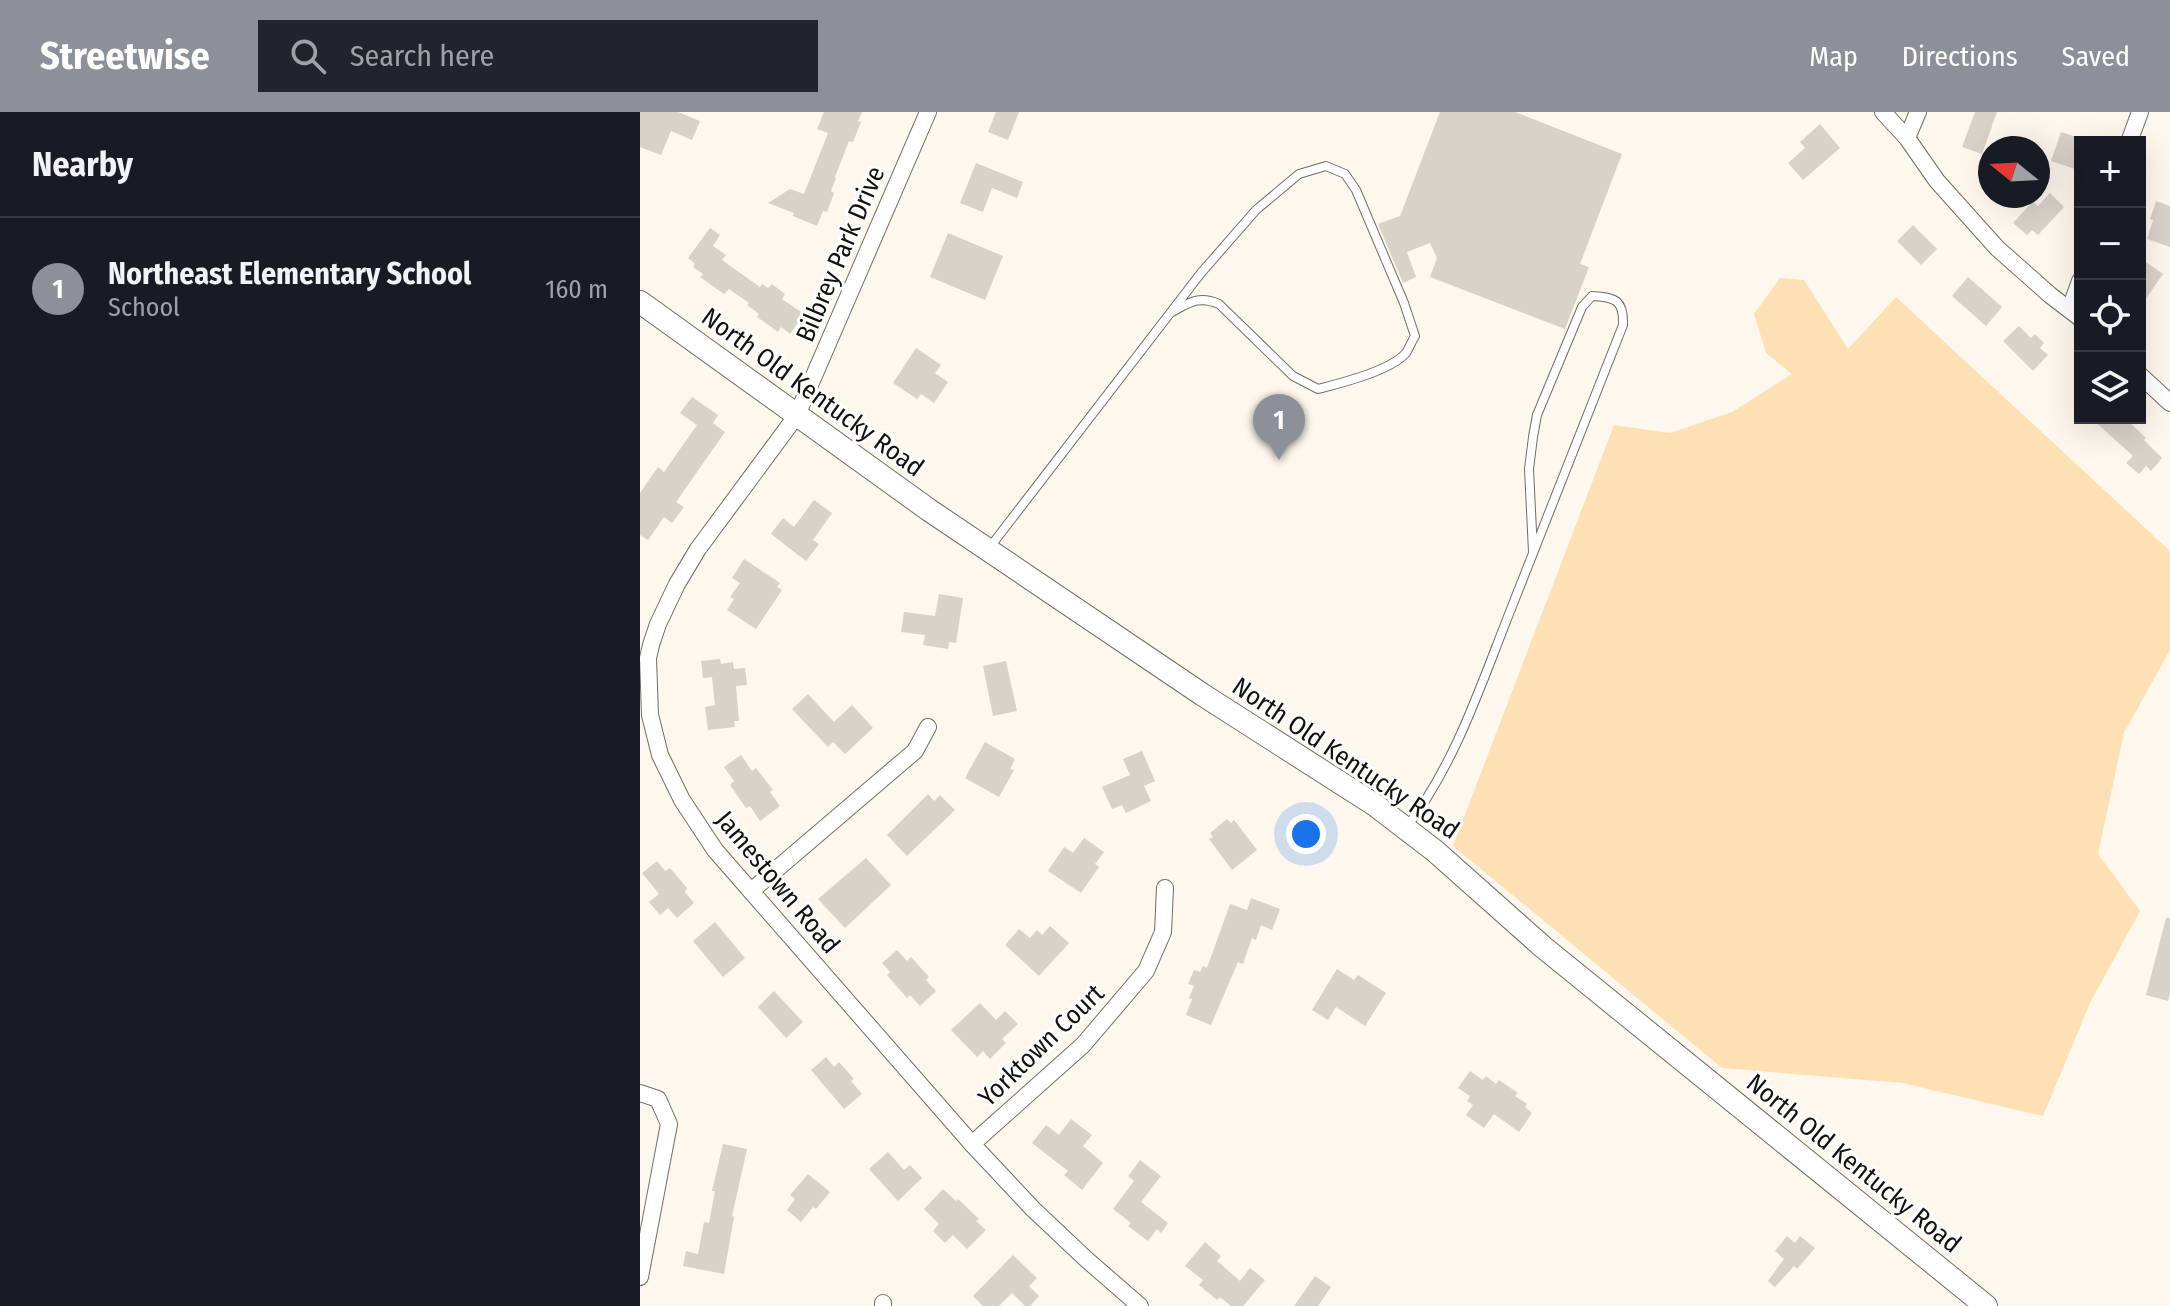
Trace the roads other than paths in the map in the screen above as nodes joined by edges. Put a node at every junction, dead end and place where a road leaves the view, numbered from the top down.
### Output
1 (928, 112) edge
2 (1883, 112) edge
3 (1918, 112) edge
4 (2140, 112) edge
5 (2131, 136) edge
6 (1907, 138) junction
7 (640, 302) edge
8 (1170, 313) junction
9 (2074, 313) edge
10 (2146, 381) edge
11 (2170, 403) edge
12 (797, 415) junction
13 (988, 549) junction
14 (1533, 552) junction
15 (644, 658) edge
16 (928, 727) dead end
17 (1405, 828) junction
18 (1165, 888) dead end
19 (751, 891) junction
20 (640, 1093) edge
21 (972, 1144) junction
22 (640, 1277) edge
23 (1140, 1306) edge
24 (1986, 1306) edge

1 - 12 street, Bilbrey Park Drive
2 - 6 street
3 - 6 street
4 - 5 street
6 - 9 street
7 - 12 street, North Old Kentucky Road
8 - 8 lane
8 - 13 lane
10 - 11 street
12 - 13 street, North Old Kentucky Road
12 - 15 street, Jamestown Road
13 - 17 street, North Old Kentucky Road
14 - 14 lane
14 - 17 lane
15 - 19 street, Jamestown Road
16 - 19 street
17 - 24 street, North Old Kentucky Road
18 - 21 street, Yorktown Court
19 - 21 street, Jamestown Road
20 - 22 street
21 - 23 street, Jamestown Road

